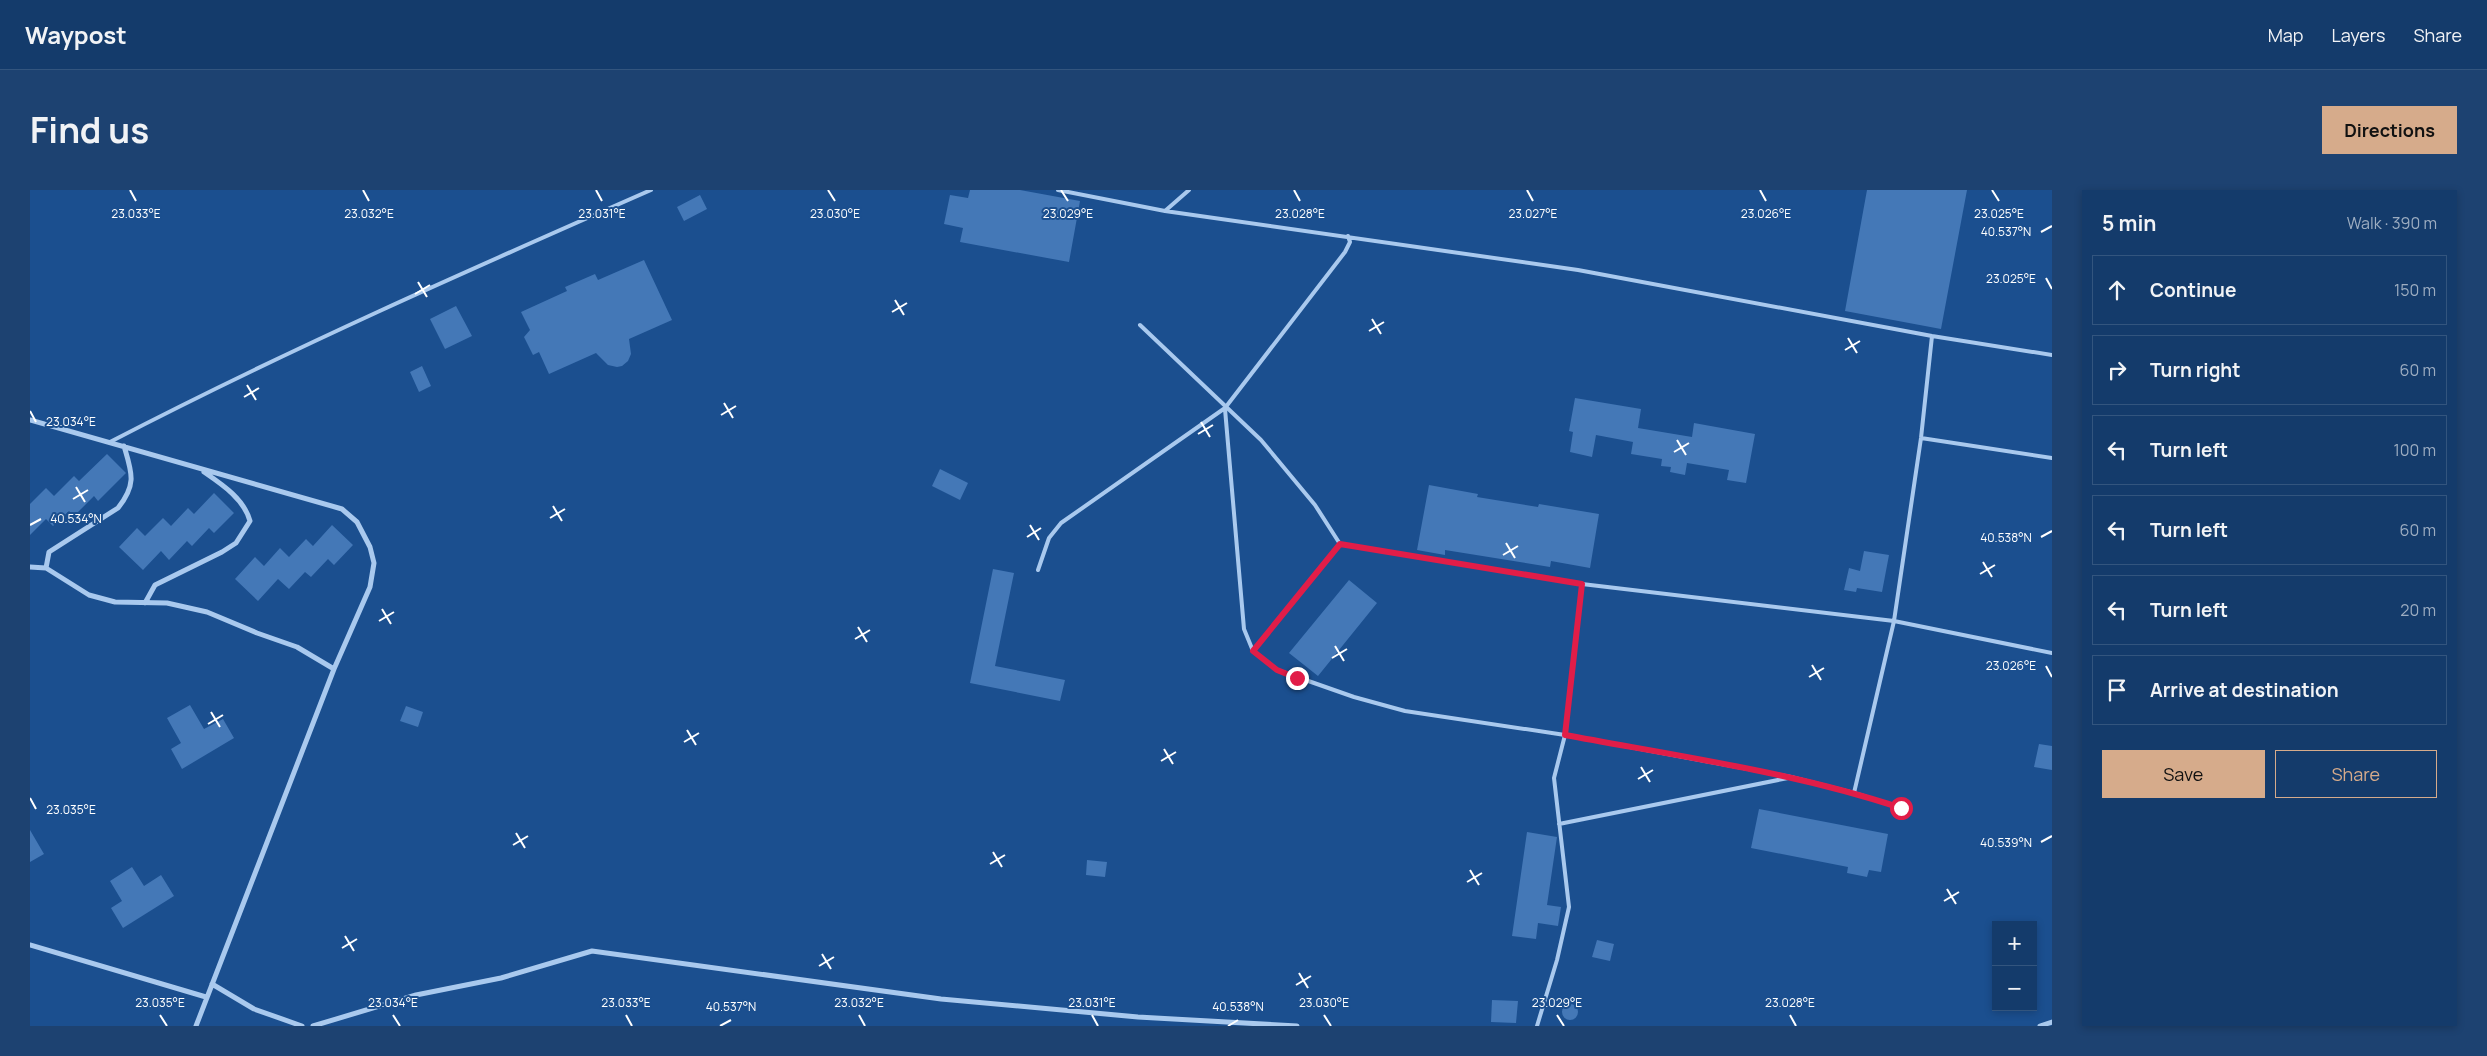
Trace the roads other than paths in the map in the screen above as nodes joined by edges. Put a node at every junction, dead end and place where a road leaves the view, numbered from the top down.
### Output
1 (651, 190) edge
2 (1058, 190) edge
3 (1189, 190) edge
4 (1165, 211) junction
5 (1348, 236) junction
6 (1140, 325) dead end
7 (1932, 336) junction
8 (2052, 355) edge
9 (1225, 408) junction
10 (30, 420) edge
11 (1921, 438) junction
12 (110, 442) junction
13 (124, 446) junction
14 (2052, 458) edge
15 (200, 468) junction
16 (1340, 544) junction
17 (30, 567) edge
18 (46, 568) junction
19 (1038, 570) dead end
20 (1582, 584) junction
21 (145, 603) junction
22 (1894, 621) junction
23 (1253, 651) junction
24 (2052, 652) edge
25 (334, 669) junction
26 (1565, 735) junction
27 (1791, 778) junction
28 (1854, 792) junction
29 (1901, 808) dead end
30 (1559, 824) junction
31 (30, 945) edge
32 (212, 984) junction
33 (206, 997) junction
34 (2052, 1022) edge
35 (196, 1026) edge
36 (302, 1026) edge
37 (313, 1026) edge
38 (1297, 1026) edge
39 (1537, 1026) edge
40 (2040, 1026) edge

1 - 12 lane
2 - 4 lane
3 - 4 lane
4 - 5 lane
5 - 7 lane
5 - 9 lane
6 - 9 lane
7 - 8 lane
7 - 11 lane
9 - 16 lane
9 - 19 lane
9 - 23 lane
10 - 12 street
11 - 14 lane
11 - 22 lane
12 - 13 street
13 - 15 street
13 - 18 street
15 - 21 street
15 - 25 street
16 - 20 lane
16 - 23 lane
17 - 18 street
18 - 21 street
20 - 22 lane
20 - 26 lane
21 - 25 street
22 - 24 lane
22 - 28 lane
23 - 26 lane
25 - 32 street
26 - 27 lane
26 - 30 lane
27 - 28 lane
27 - 30 lane
28 - 29 lane
30 - 39 lane
31 - 33 street
32 - 33 street
32 - 36 street
33 - 35 street
34 - 40 street
37 - 38 street

